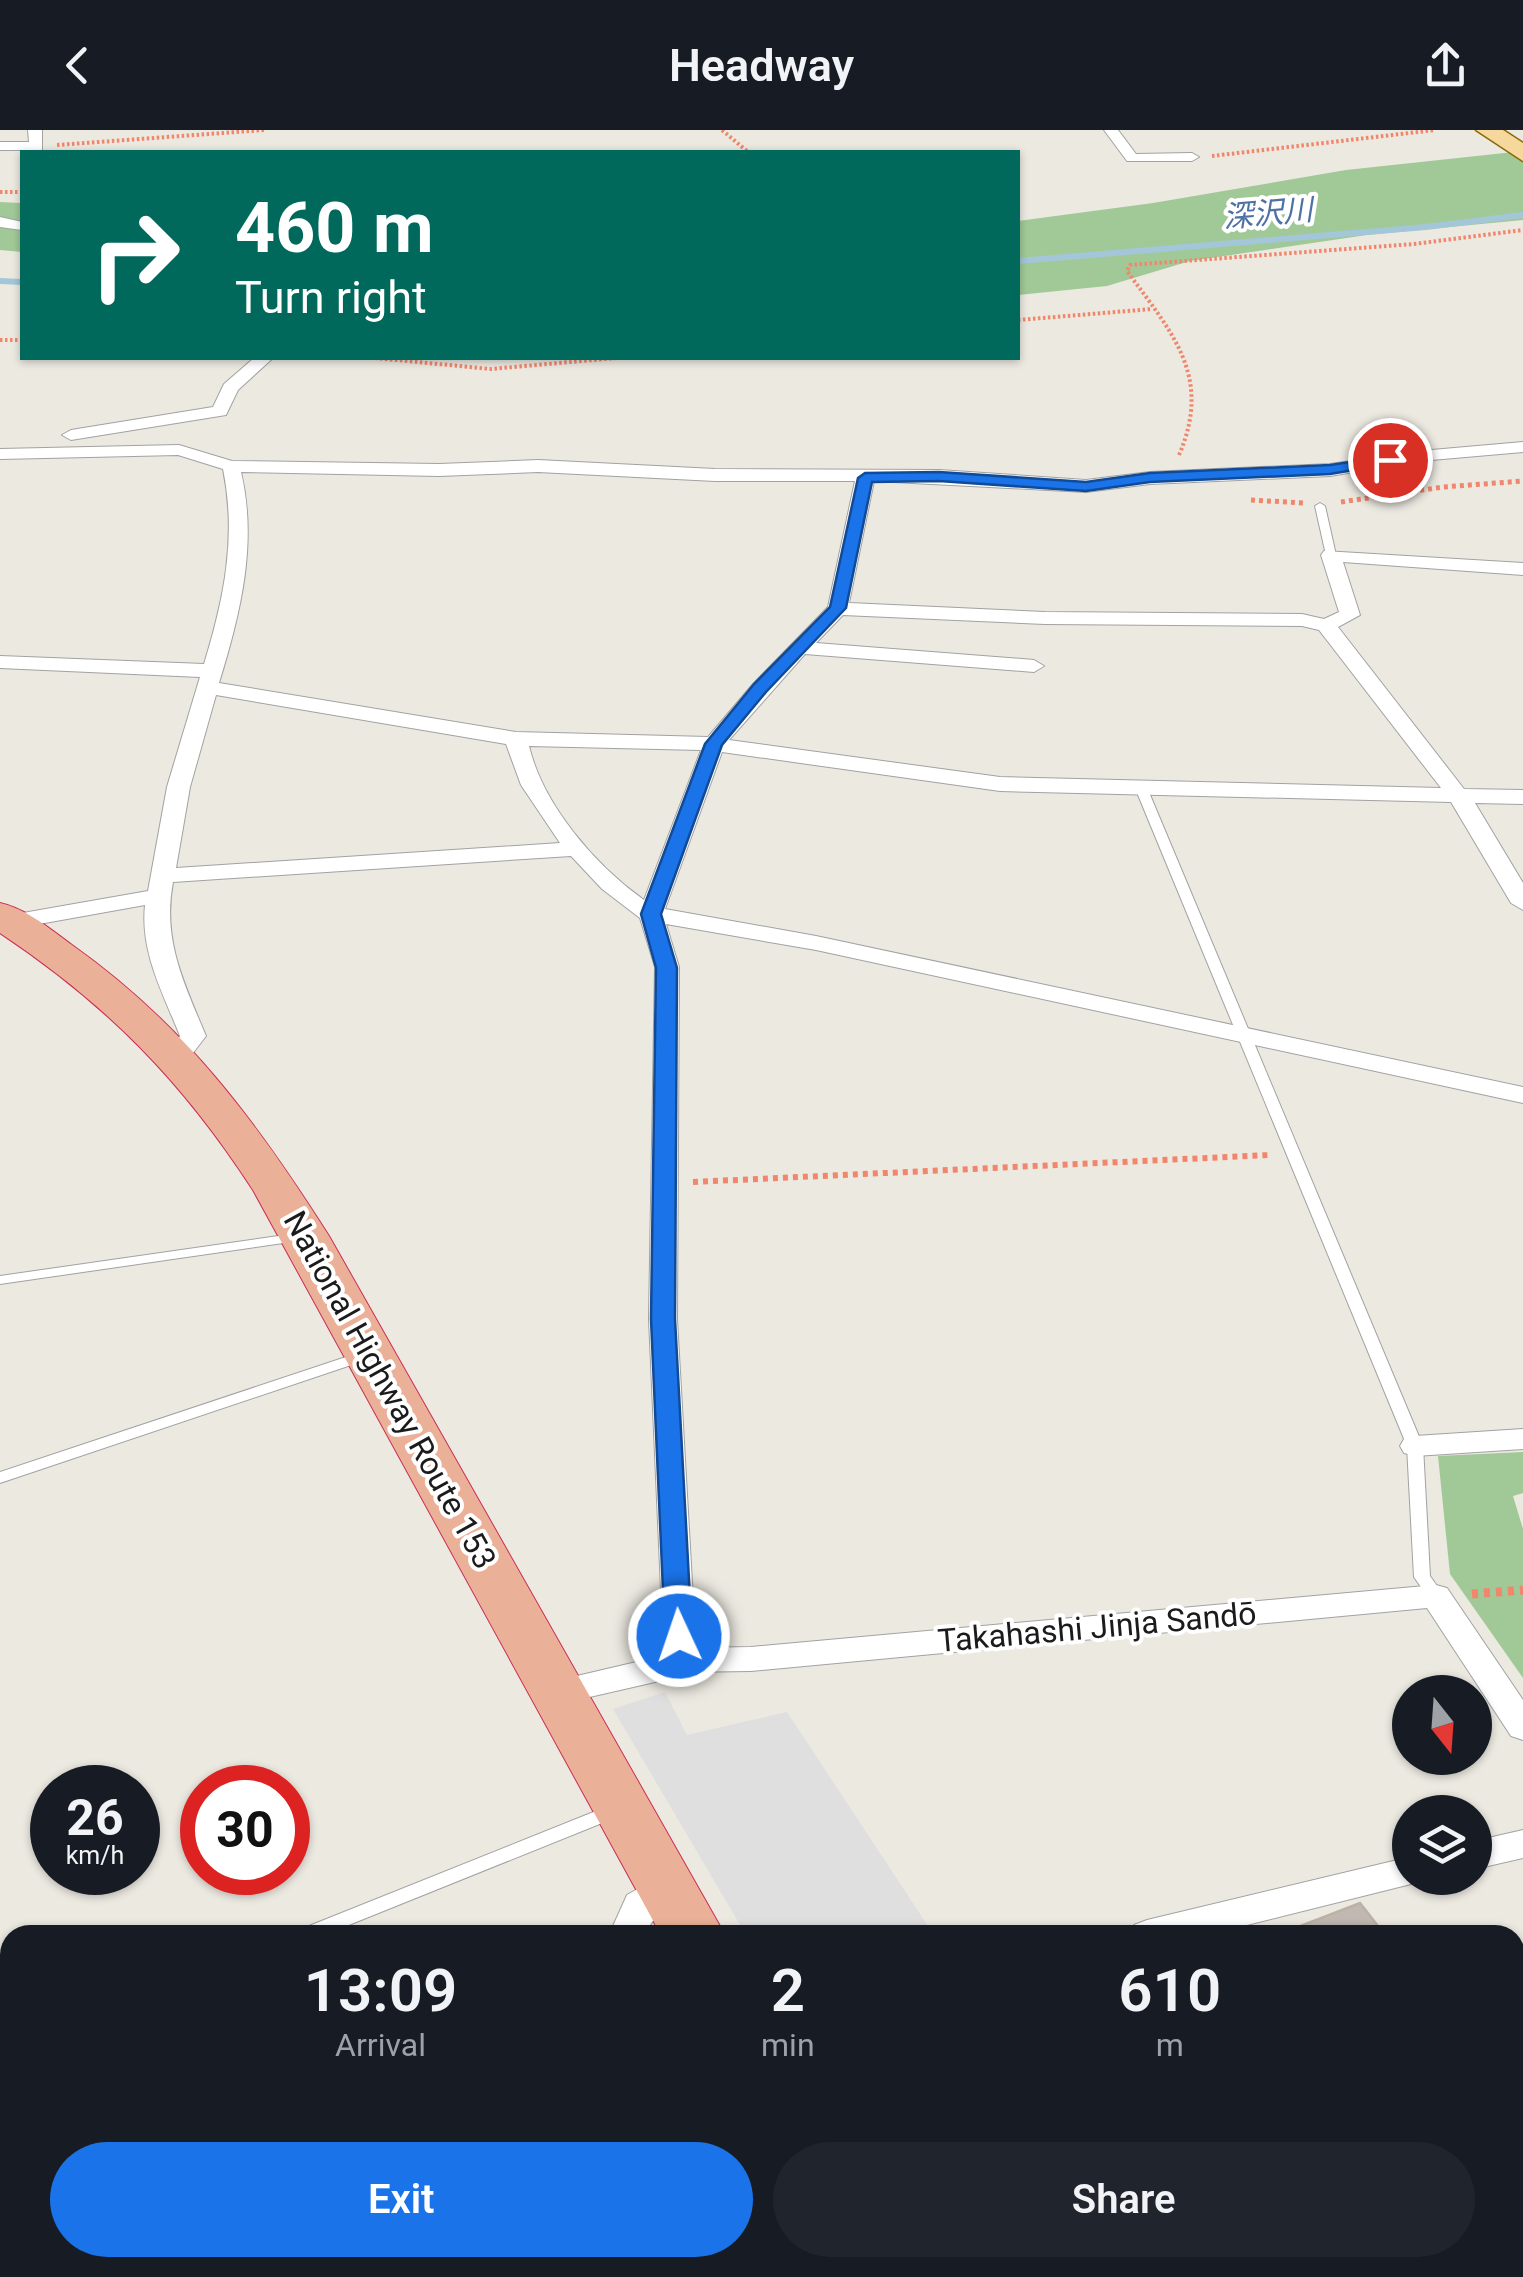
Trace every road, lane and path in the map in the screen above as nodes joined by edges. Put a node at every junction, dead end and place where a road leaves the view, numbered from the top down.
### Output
1 (34, 130) edge
2 (264, 130) edge
3 (722, 130) edge
4 (1111, 130) edge
5 (1434, 130) edge
6 (1488, 130) edge
7 (0, 146) edge
8 (37, 147) junction
9 (746, 150) edge
10 (1523, 154) edge
11 (1192, 157) joint
12 (1523, 230) edge
13 (1154, 309) junction
14 (1020, 320) edge
15 (262, 360) edge
16 (398, 360) edge
17 (591, 360) edge
18 (0, 445) edge
19 (1523, 447) edge
20 (0, 454) edge
21 (231, 466) junction
22 (865, 478) junction
23 (1150, 478) junction
24 (1523, 482) edge
25 (1320, 506) joint
26 (1331, 556) junction
27 (1523, 569) edge
28 (838, 608) junction
29 (1326, 625) junction
30 (802, 648) junction
31 (0, 662) edge
32 (1034, 666) dead end
33 (212, 679) junction
34 (516, 739) junction
35 (714, 744) junction
36 (1142, 790) junction
37 (1454, 795) junction
38 (1523, 797) edge
39 (576, 850) junction
40 (161, 886) junction
41 (1523, 903) edge
42 (651, 914) junction
43 (4, 920) edge
44 (1244, 1034) junction
45 (178, 1057) junction
46 (1523, 1096) edge
47 (1292, 1154) junction
48 (666, 1183) junction
49 (305, 1236) junction
50 (0, 1280) edge
51 (370, 1354) junction
52 (1523, 1438) edge
53 (1416, 1446) junction
54 (0, 1478) edge
55 (1523, 1590) edge
56 (1436, 1596) junction
57 (670, 1660) junction
58 (559, 1692) junction
59 (1523, 1726) edge
60 (621, 1808) junction
61 (1523, 1844) edge
62 (1492, 1851) edge
63 (1392, 1875) edge
64 (679, 1911) edge
65 (330, 1925) edge
66 (631, 1925) edge
67 (1189, 1925) edge

1 - 8 street
2 - 8 path
3 - 9 path
4 - 11 street
5 - 11 path
6 - 10 main road
7 - 8 street
12 - 13 path
13 - 14 path
13 - 23 path
15 - 18 street
16 - 17 path
19 - 23 street
20 - 21 street
21 - 22 street
21 - 33 street
22 - 23 street
22 - 28 street
24 - 25 path
25 - 26 lane
26 - 27 street
26 - 29 street
28 - 29 street
28 - 30 street
29 - 37 street
30 - 32 street
30 - 35 street
31 - 33 street
33 - 34 street
33 - 40 street
34 - 35 street
34 - 39 street
35 - 36 street
35 - 42 street
36 - 37 street
36 - 44 lane
37 - 38 street
37 - 41 street
39 - 40 street
39 - 42 street
40 - 43 street
40 - 45 street
42 - 44 street
42 - 48 street
43 - 45 highway, National Highway Route 153
44 - 46 street
44 - 47 lane
45 - 49 highway, National Highway Route 153
47 - 48 path
47 - 53 lane
48 - 57 street
49 - 50 lane
49 - 51 highway, National Highway Route 153
51 - 54 lane
51 - 58 highway, National Highway Route 153
52 - 53 street
53 - 56 lane
55 - 56 path
56 - 57 street, Takahashi Jinja Sandō
56 - 59 street
57 - 58 street, Takahashi Jinja Sandō
58 - 60 highway, National Highway Route 153
60 - 64 highway, National Highway Route 153
60 - 65 lane
61 - 62 street
63 - 67 street
64 - 66 street

